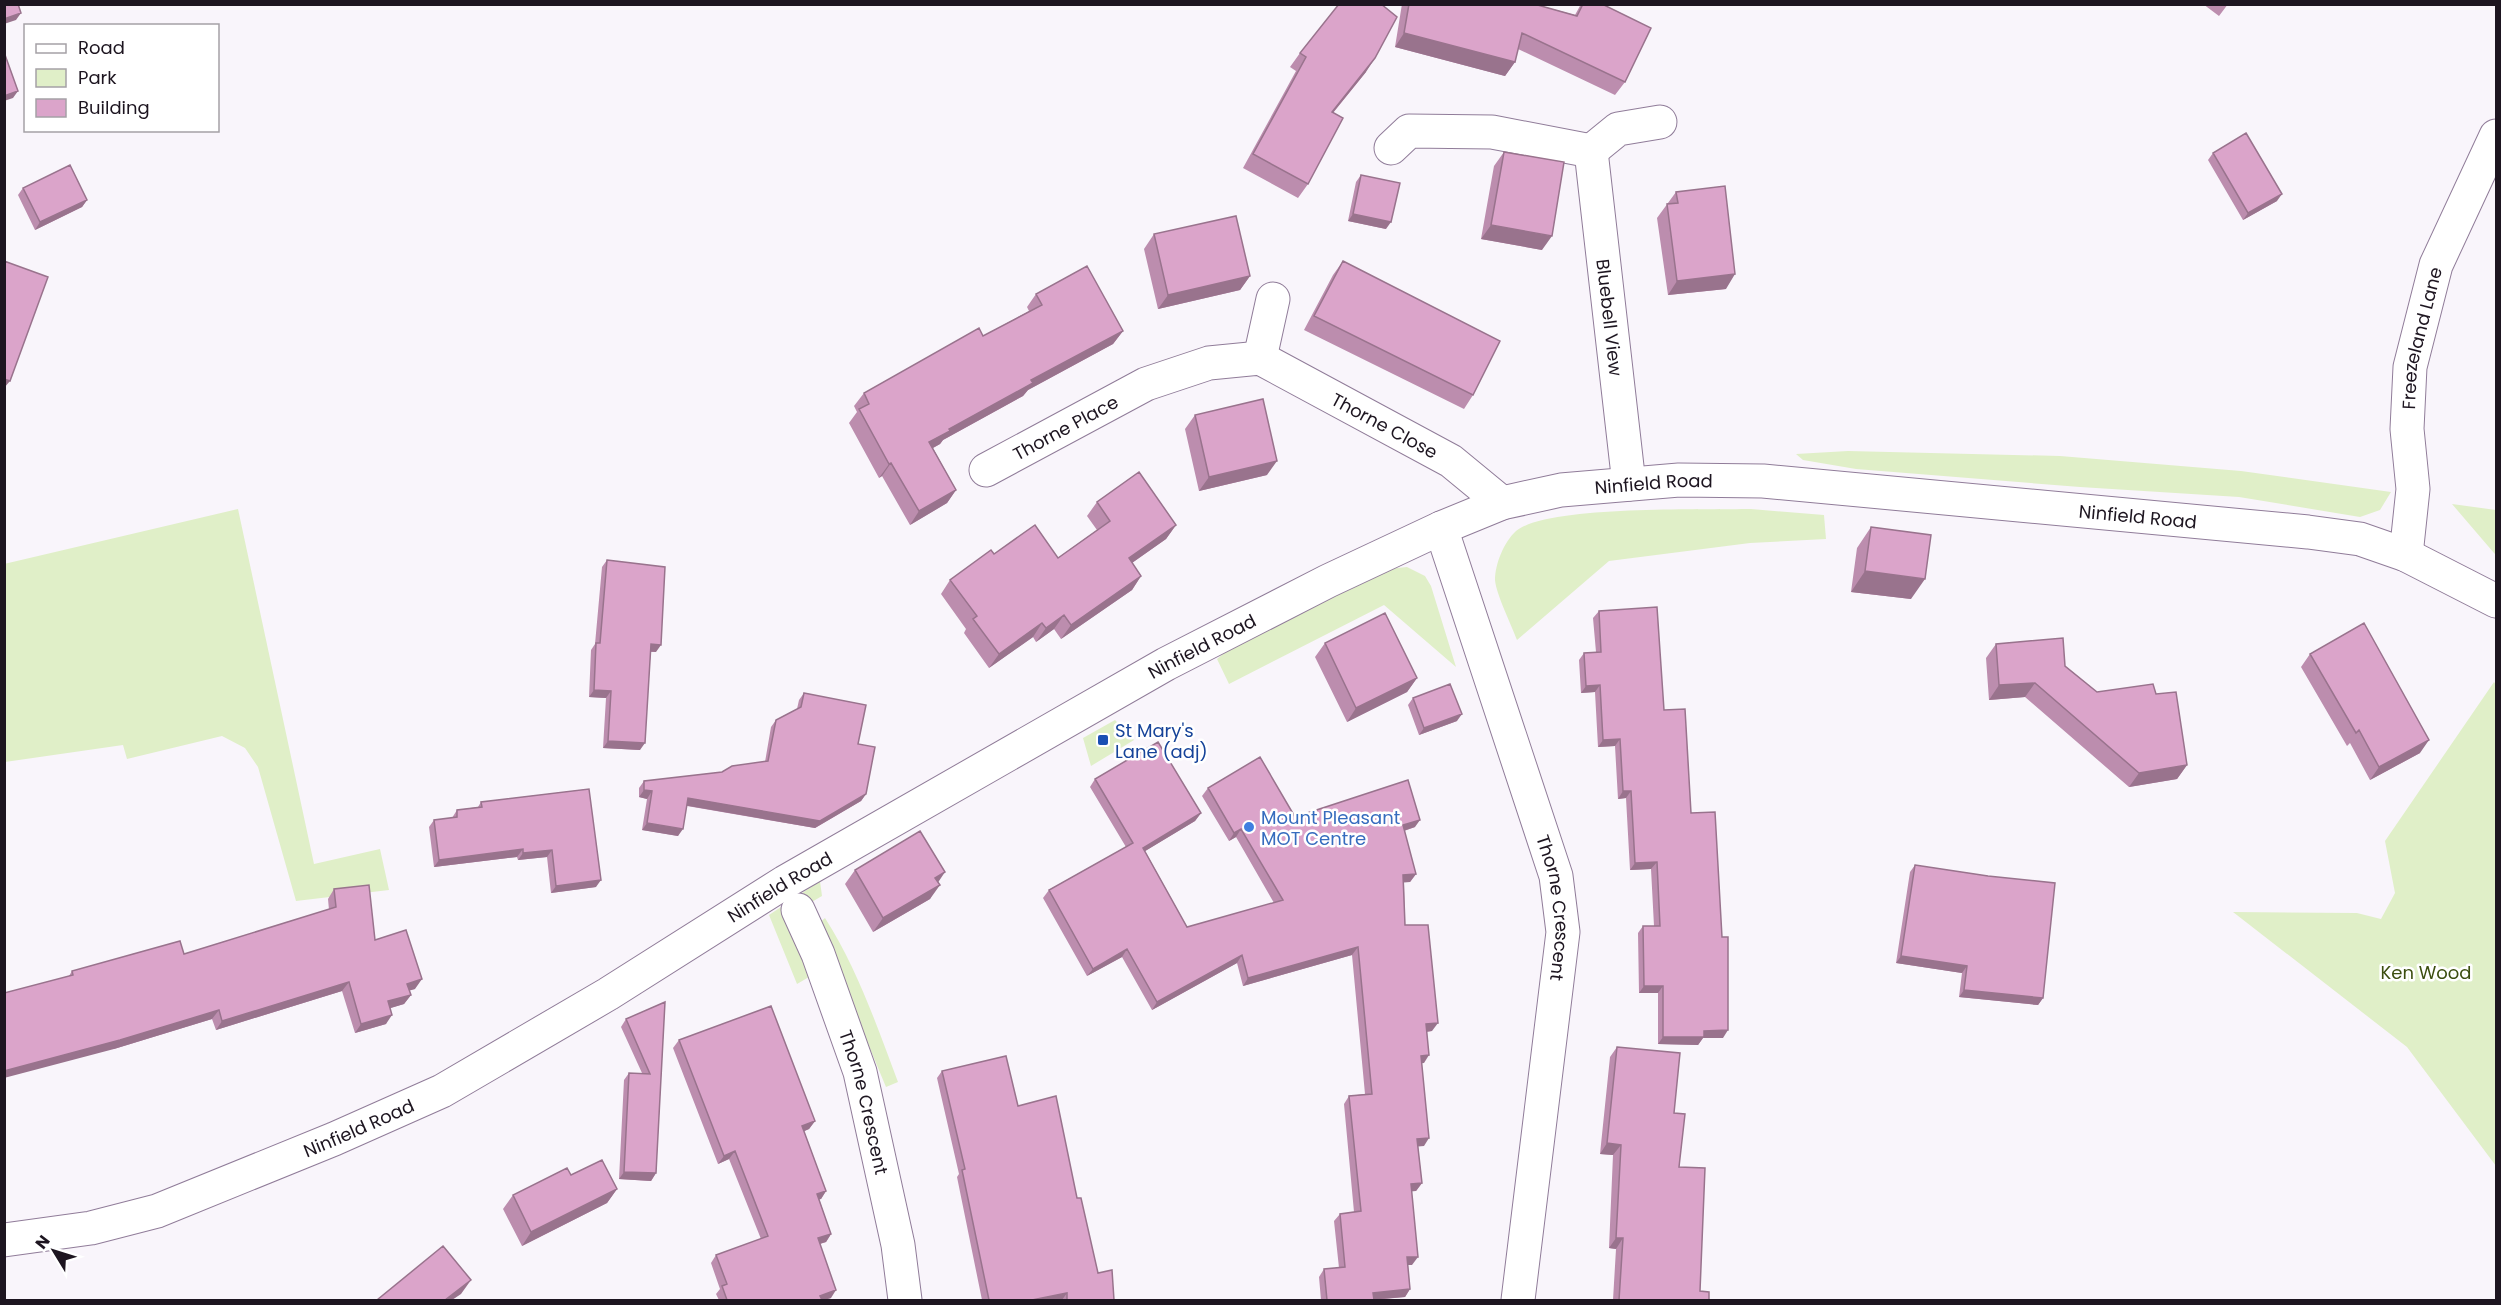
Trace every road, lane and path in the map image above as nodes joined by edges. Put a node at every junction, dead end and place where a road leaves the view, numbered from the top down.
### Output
1 (1660, 122) dead end
2 (2496, 136) edge
3 (1391, 148) dead end
4 (1591, 151) junction
5 (1273, 298) dead end
6 (1260, 358) junction
7 (986, 470) dead end
8 (1629, 484) junction
9 (1502, 503) junction
10 (1441, 528) junction
11 (2406, 555) junction
12 (2495, 604) edge
13 (798, 910) dead end
14 (4, 1240) edge
15 (905, 1300) edge
16 (1518, 1300) edge

1 - 4 street
2 - 11 street, Freezeland Lane
3 - 4 street
4 - 8 street, Bluebell View
5 - 6 street
6 - 7 street, Thorne Place
6 - 9 street, Thorne Close
8 - 9 street, Ninfield Road
8 - 11 street, Ninfield Road
9 - 10 street, Ninfield Road
10 - 14 street, Ninfield Road
10 - 16 street, Thorne Crescent
11 - 12 street, Ninfield Road
13 - 15 street, Thorne Crescent

